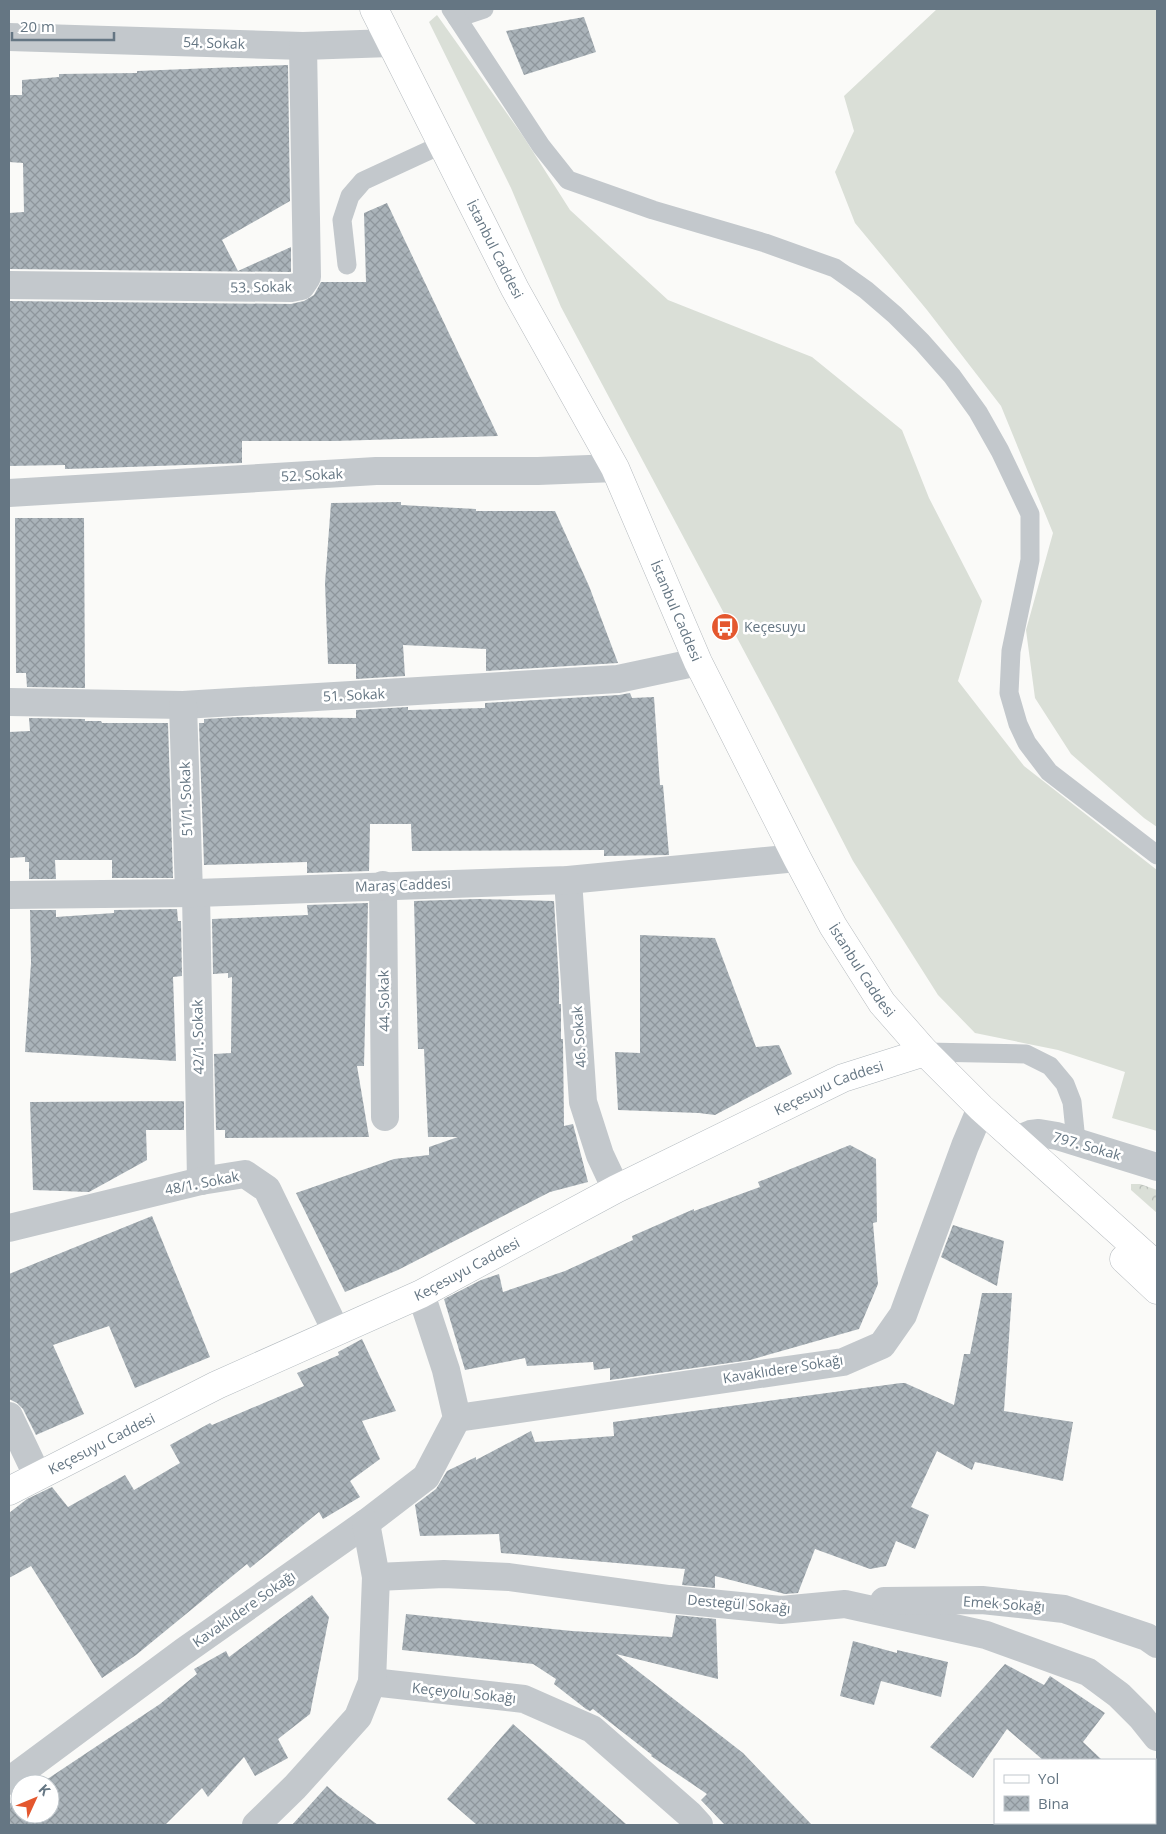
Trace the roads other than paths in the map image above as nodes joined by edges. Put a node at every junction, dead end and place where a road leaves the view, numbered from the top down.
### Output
1 (374, 9) edge
2 (484, 9) edge
3 (454, 13) edge
4 (9, 37) edge
5 (390, 43) junction
6 (303, 46) junction
7 (443, 144) junction
8 (347, 265) dead end
9 (9, 285) edge
10 (615, 468) junction
11 (9, 493) edge
12 (698, 662) junction
13 (9, 702) edge
14 (184, 705) junction
15 (1157, 855) edge
16 (797, 858) junction
17 (568, 880) junction
18 (383, 885) junction
19 (192, 893) junction
20 (9, 895) edge
21 (925, 1052) junction
22 (982, 1108) junction
23 (386, 1117) dead end
24 (1016, 1140) junction
25 (1076, 1141) junction
26 (1044, 1166) junction
27 (1157, 1167) edge
28 (201, 1181) junction
29 (616, 1188) junction
30 (9, 1228) edge
31 (1157, 1266) edge
32 (1157, 1290) edge
33 (421, 1294) junction
34 (336, 1331) junction
35 (9, 1416) edge
36 (457, 1418) junction
37 (37, 1475) junction
38 (9, 1491) edge
39 (366, 1523) junction
40 (376, 1577) junction
41 (845, 1604) junction
42 (1157, 1644) edge
43 (372, 1682) junction
44 (1157, 1737) edge
45 (9, 1781) edge
46 (256, 1825) edge
47 (699, 1825) edge

1 - 5 main road, İstanbul Caddesi
2 - 3 lane
3 - 15 lane
4 - 6 street, 54. Sokak
5 - 6 street, 54. Sokak
5 - 7 main road, İstanbul Caddesi
6 - 9 street, 53. Sokak
7 - 8 lane
7 - 10 main road, İstanbul Caddesi
10 - 11 street, 52. Sokak
10 - 12 main road, İstanbul Caddesi
12 - 14 street, 51. Sokak
12 - 16 main road, İstanbul Caddesi
13 - 14 street, 51. Sokak
14 - 19 street, 51/1. Sokak
16 - 17 street, Maraş Caddesi
16 - 21 main road, İstanbul Caddesi
17 - 18 street, Maraş Caddesi
17 - 29 street, 46. Sokak
18 - 19 street, Maraş Caddesi
18 - 23 street, 44. Sokak
19 - 20 street, Maraş Caddesi
19 - 28 street, 42/1. Sokak
21 - 22 main road, İstanbul Caddesi
21 - 25 lane
21 - 29 main road, Keçesuyu Caddesi
22 - 24 main road, İstanbul Caddesi
22 - 36 street, Kavaklıdere Sokağı
24 - 25 street, 797. Sokak
24 - 26 main road, İstanbul Caddesi
25 - 27 street, 797. Sokak
26 - 31 main road, İstanbul Caddesi
26 - 32 main road, İstanbul Caddesi
28 - 30 street, 48/1. Sokak
28 - 34 street, 48/1. Sokak
29 - 33 main road, Keçesuyu Caddesi
33 - 34 main road, Keçesuyu Caddesi
33 - 36 street
34 - 37 main road, Keçesuyu Caddesi
35 - 37 street
36 - 39 street, Kavaklıdere Sokağı
37 - 38 main road, Keçesuyu Caddesi
39 - 40 street
39 - 45 street, Kavaklıdere Sokağı
40 - 41 street, Destegül Sokağı
40 - 43 street
41 - 42 street, Emek Sokağı
41 - 44 street, Destegül Sokağı
43 - 46 street
43 - 47 street, Keçeyolu Sokağı

